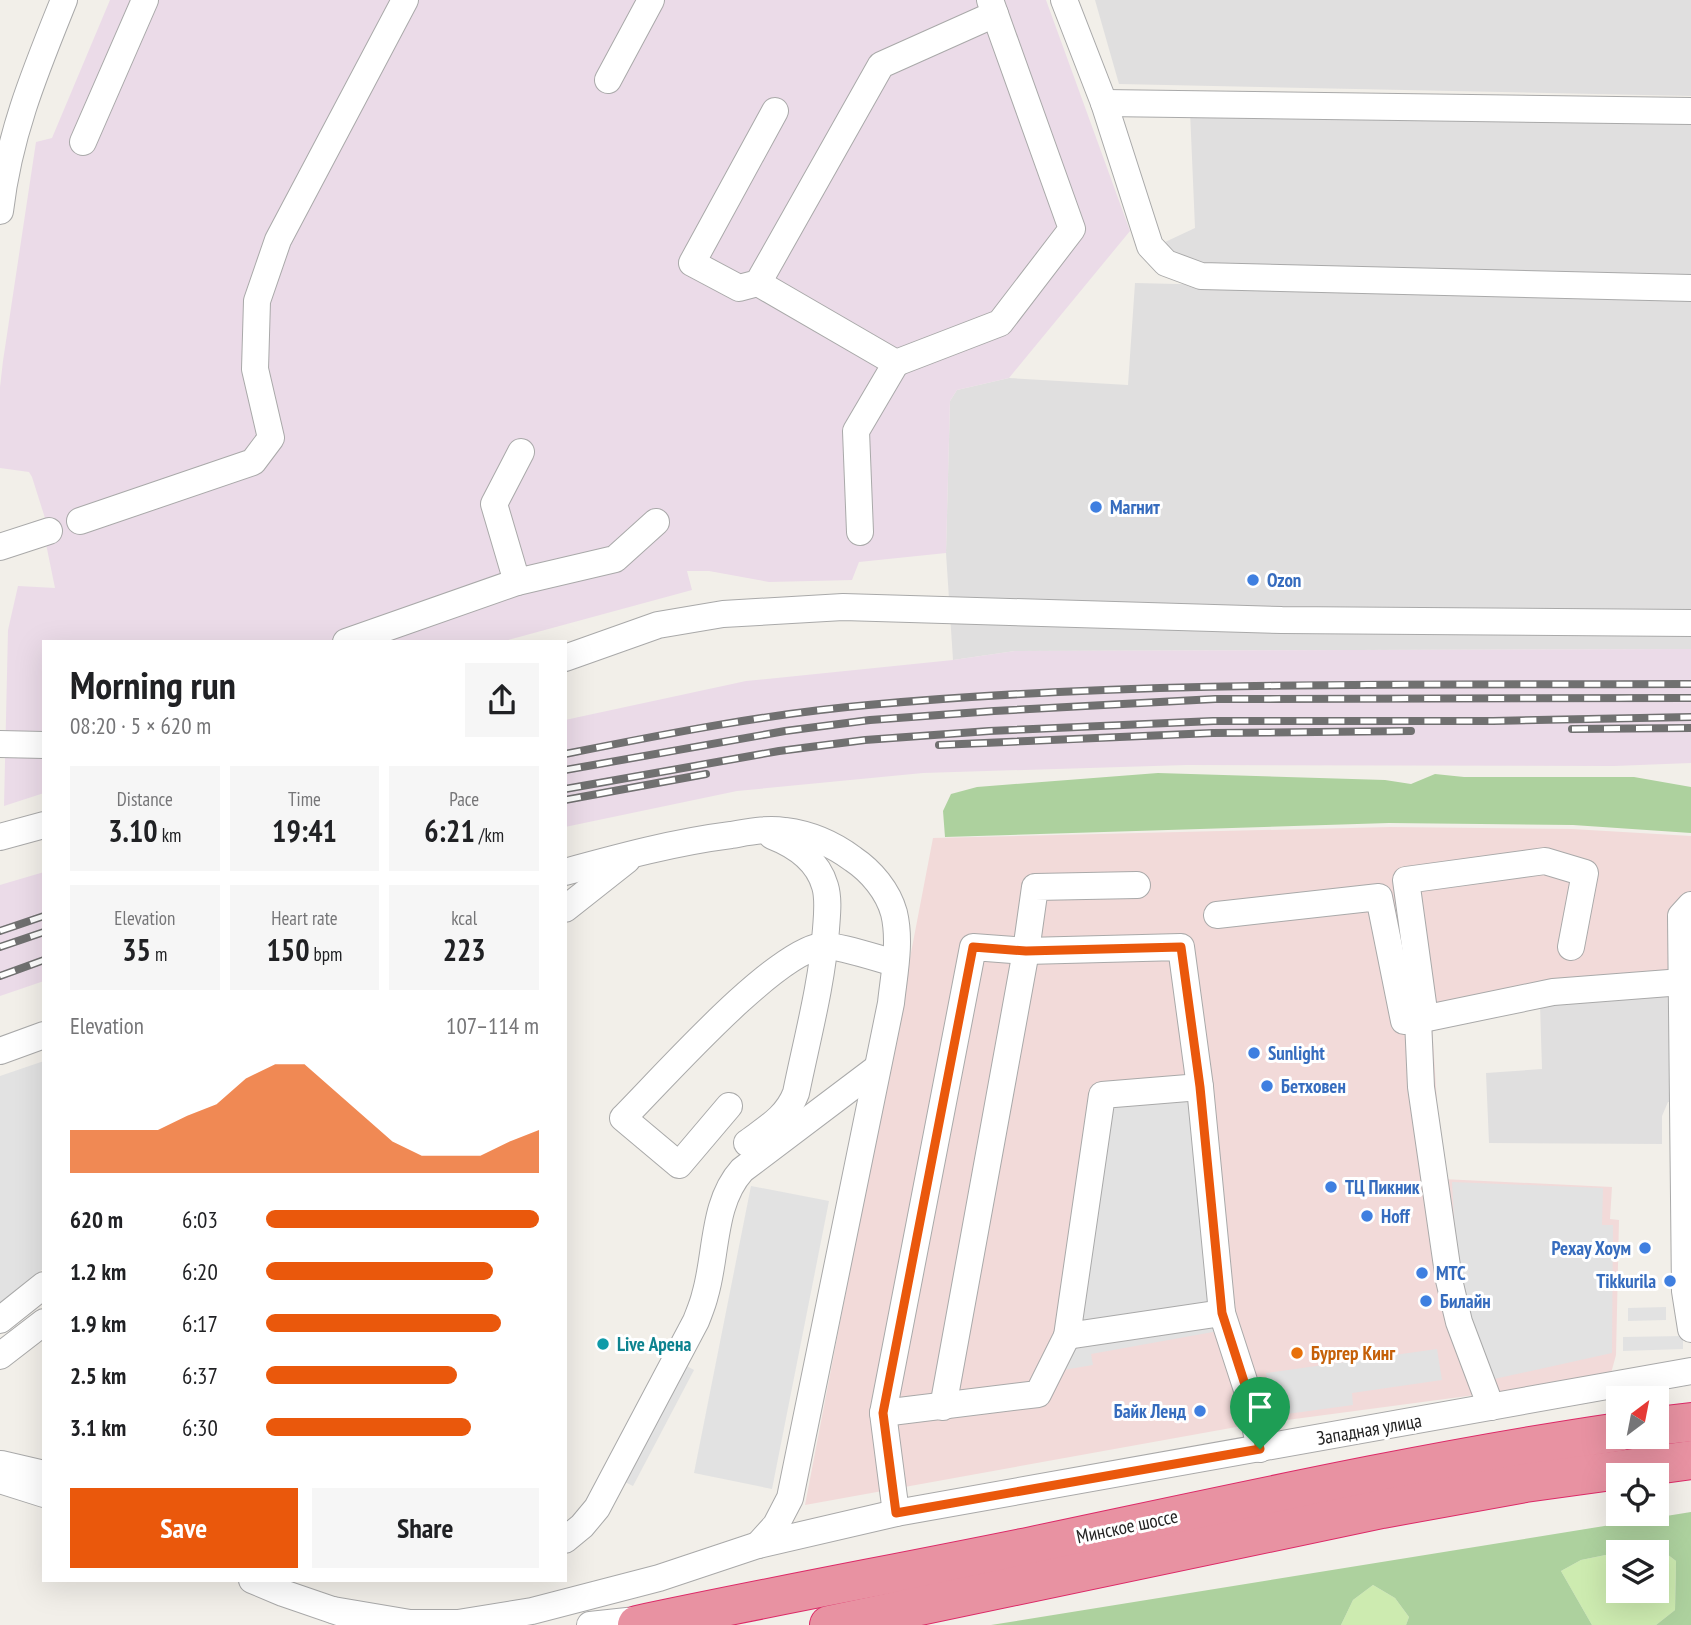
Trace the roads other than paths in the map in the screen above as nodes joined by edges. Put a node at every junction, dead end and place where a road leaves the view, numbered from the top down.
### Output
1 (64, 0) edge
2 (145, 0) edge
3 (405, 0) edge
4 (651, 0) edge
5 (1064, 0) edge
6 (993, 7) edge
7 (608, 80) dead end
8 (1104, 103) junction
9 (775, 111) dead end
10 (1691, 111) edge
11 (83, 142) dead end
12 (0, 204) edge
13 (0, 211) edge
14 (758, 283) junction
15 (1691, 288) edge
16 (896, 363) junction
17 (521, 452) dead end
18 (80, 522) dead end
19 (656, 522) dead end
20 (49, 531) dead end
21 (860, 532) dead end
22 (0, 547) edge
23 (517, 582) junction
24 (1691, 623) edge
25 (352, 640) edge
26 (567, 657) edge
27 (0, 744) edge
28 (42, 746) edge
29 (42, 826) edge
30 (757, 831) junction
31 (0, 837) edge
32 (633, 855) junction
33 (567, 873) edge
34 (1137, 885) dead end
35 (1691, 905) edge
36 (567, 907) edge
37 (1217, 915) dead end
38 (824, 945) junction
39 (1571, 947) dead end
40 (1026, 951) junction
41 (895, 963) junction
42 (1682, 982) junction
43 (1422, 1019) junction
44 (42, 1036) edge
45 (0, 1051) edge
46 (877, 1068) junction
47 (1200, 1087) junction
48 (729, 1106) dead end
49 (703, 1214) dead end
50 (42, 1287) edge
51 (1222, 1313) junction
52 (0, 1320) edge
53 (42, 1324) edge
54 (1691, 1329) edge
55 (1068, 1336) junction
56 (0, 1356) edge
57 (1691, 1371) edge
58 (943, 1406) junction
59 (1491, 1407) junction
60 (883, 1413) junction
61 (1691, 1422) edge
62 (1670, 1424) edge
63 (1606, 1434) edge
64 (1260, 1449) junction
65 (1691, 1460) edge
66 (0, 1464) edge
67 (42, 1474) edge
68 (0, 1480) edge
69 (42, 1493) edge
70 (896, 1513) junction
71 (567, 1538) edge
72 (758, 1545) junction
73 (257, 1582) edge
74 (333, 1610) junction
75 (681, 1616) junction
76 (374, 1625) edge
77 (590, 1625) edge
78 (637, 1625) edge
79 (829, 1625) edge

1 - 12 street
2 - 11 street
3 - 18 street
4 - 7 street
5 - 8 street
6 - 14 street
6 - 16 street
8 - 10 street
8 - 15 street
9 - 14 street
12 - 13 street
14 - 16 street
16 - 21 street
17 - 23 street
19 - 23 street
20 - 22 street
23 - 25 street
24 - 26 street
27 - 28 street
29 - 31 street
30 - 32 street
30 - 38 street
30 - 41 street
32 - 33 street
32 - 36 street
34 - 40 street
35 - 42 street
37 - 43 street
38 - 41 street
38 - 48 street
38 - 49 street
39 - 43 street
40 - 47 street
40 - 58 street
40 - 60 street
41 - 46 street
42 - 43 street
42 - 54 street
43 - 59 street
44 - 45 street
46 - 71 street
46 - 72 street
47 - 51 street
47 - 55 street
50 - 52 street
51 - 55 street
51 - 64 street
53 - 56 street
55 - 58 street
57 - 59 street, Западная улица
58 - 60 street
59 - 64 street, Западная улица
60 - 70 street
61 - 62 highway
63 - 75 highway, Минское шоссе
64 - 70 street, Западная улица
65 - 79 highway, Минское шоссе
66 - 67 street
68 - 69 street
70 - 72 street, Западная улица
72 - 74 street, Западная улица
73 - 74 street
74 - 76 street
75 - 77 street
75 - 78 highway, Минское шоссе

